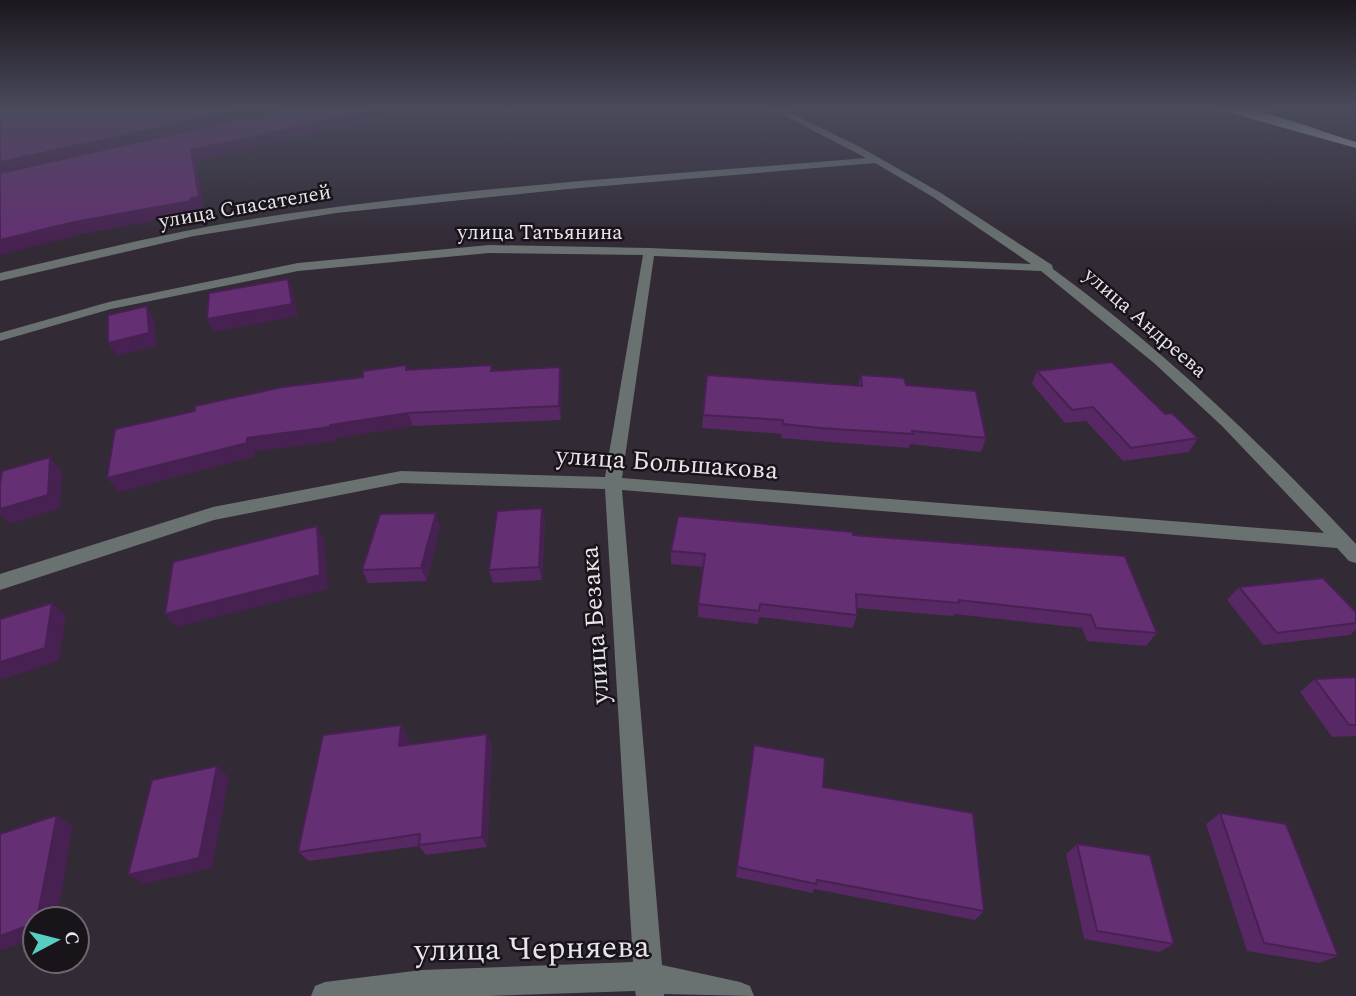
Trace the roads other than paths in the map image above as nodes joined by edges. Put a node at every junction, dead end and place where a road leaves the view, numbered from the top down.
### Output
1 (866, 154) edge
2 (877, 160) junction
3 (649, 252) junction
4 (1048, 268) junction
5 (0, 277) edge
6 (0, 337) edge
7 (613, 483) junction
8 (1342, 541) junction
9 (1356, 556) edge
10 (0, 582) edge
11 (649, 986) edge
12 (325, 996) edge
13 (740, 996) edge

1 - 2 street, улица Андреева
2 - 4 street, улица Андреева
2 - 5 street, улица Спасателей
3 - 4 street, улица Татьянина
3 - 6 street, улица Татьянина
3 - 7 street, улица Безака
4 - 8 street, улица Андреева
7 - 8 street, улица Большакова
7 - 10 street, улица Большакова
7 - 11 street, улица Безака
8 - 9 street, улица Андреева
11 - 12 street, улица Черняева
11 - 13 street, улица Черняева

